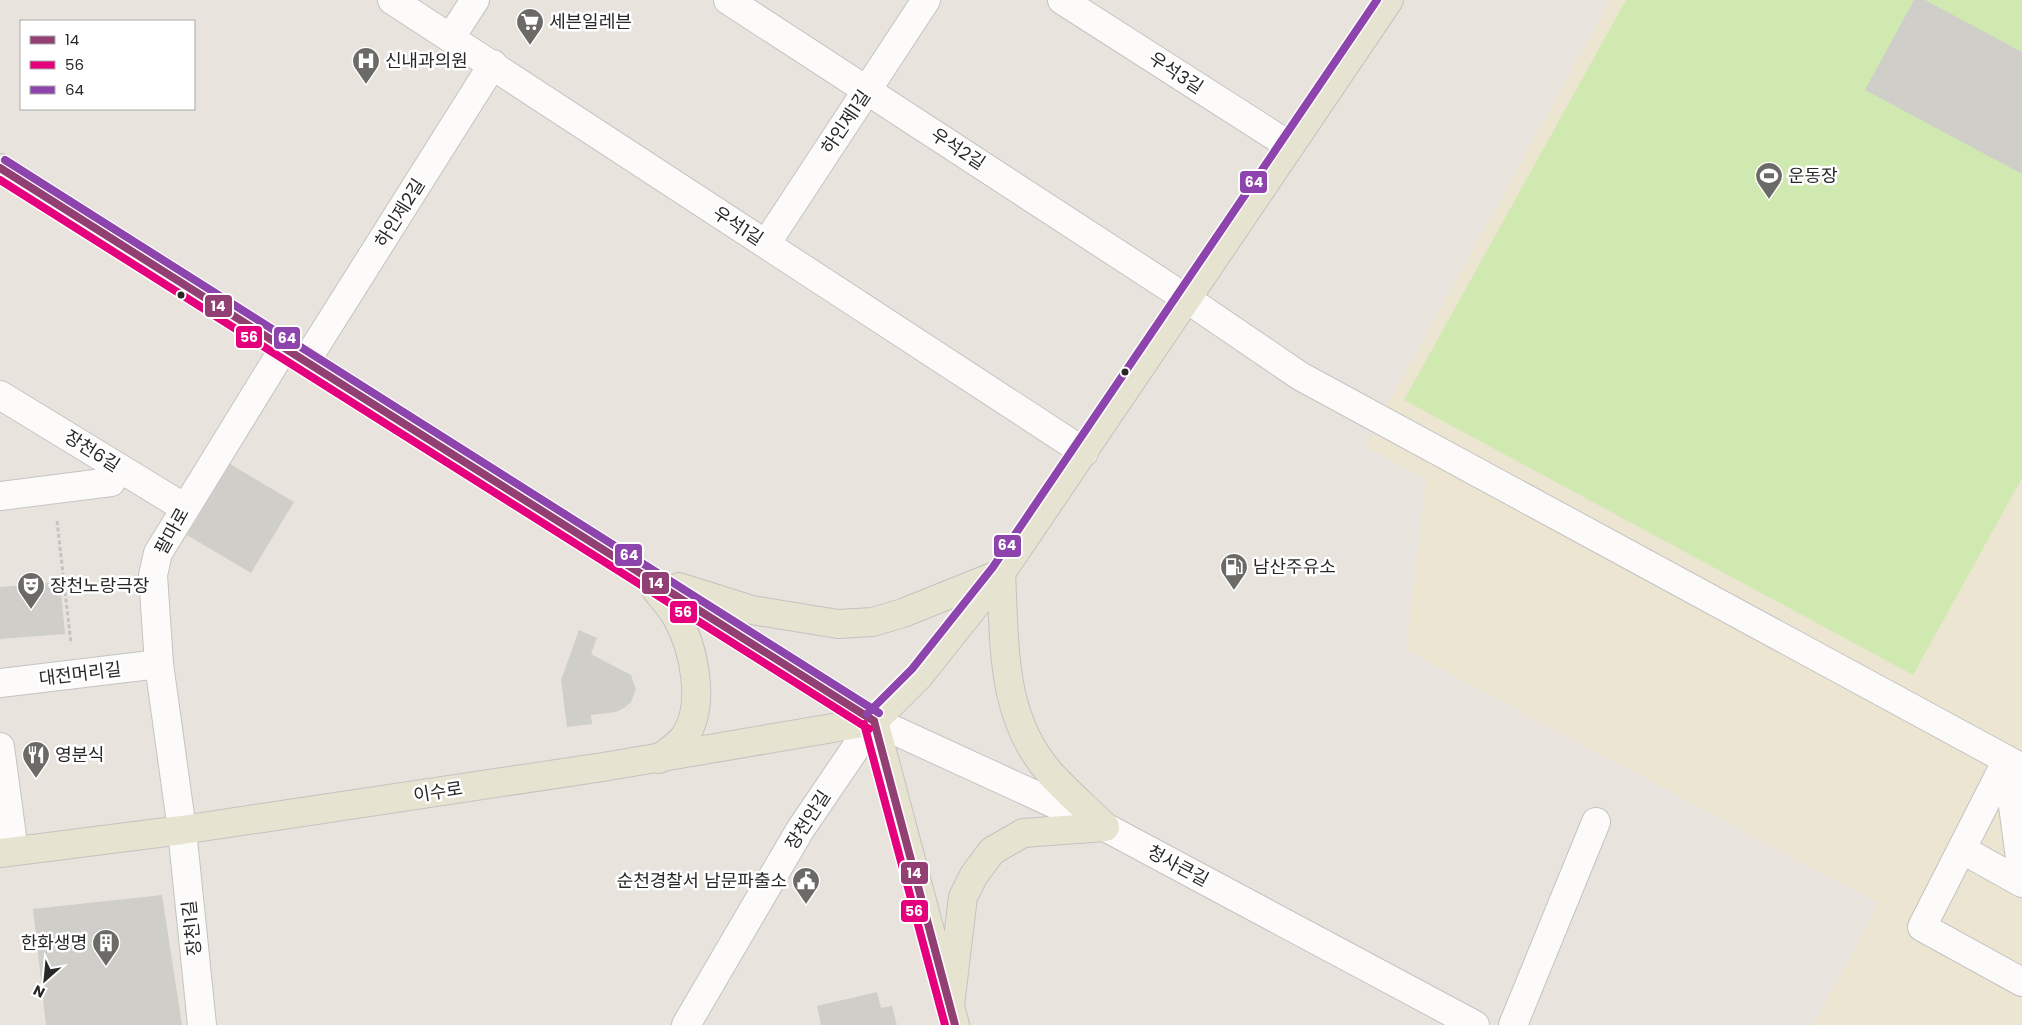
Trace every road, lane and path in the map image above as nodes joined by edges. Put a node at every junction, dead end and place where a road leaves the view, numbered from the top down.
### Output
1 (392, 0) edge
2 (475, 0) edge
3 (728, 0) edge
4 (926, 0) edge
5 (1062, 0) edge
6 (1389, 0) edge
7 (451, 37) junction
8 (494, 64) junction
9 (868, 90) junction
10 (1290, 146) junction
11 (0, 168) edge
12 (766, 244) junction
13 (1187, 299) junction
14 (295, 354) junction
15 (0, 395) edge
16 (1084, 452) junction
17 (119, 468) junction
18 (54, 489) junction
19 (0, 496) edge
20 (185, 508) junction
21 (1001, 573) junction
22 (647, 577) junction
23 (160, 664) junction
24 (75, 674) junction
25 (0, 683) edge
26 (874, 721) junction
27 (0, 747) edge
28 (659, 759) junction
29 (2014, 764) edge
30 (1596, 822) dead end
31 (1105, 827) junction
32 (182, 830) junction
33 (1963, 850) junction
34 (7, 852) edge
35 (2022, 874) edge
36 (2022, 883) edge
37 (2022, 982) edge
38 (953, 1015) edge
39 (1439, 1016) edge
40 (202, 1025) edge
41 (686, 1025) edge
42 (1475, 1025) edge
43 (1513, 1025) edge

1 - 7 street, 우석1길
2 - 7 street
3 - 9 street, 우석2길
4 - 9 street, 하인제1길
5 - 10 street, 우석3길
6 - 10 main road
7 - 8 street, 우석1길
8 - 12 street, 우석1길
8 - 14 street, 하인제2길
9 - 12 street, 하인제1길
9 - 13 street, 우석2길
10 - 13 main road
11 - 14 main road
12 - 16 street, 우석1길
13 - 16 main road
13 - 29 street, 우석2길
14 - 20 street, 팔마로
14 - 22 main road
15 - 17 street, 장천6길
16 - 21 main road
17 - 18 street
17 - 20 street, 장천6길
18 - 19 street
18 - 24 path
20 - 23 street, 팔마로
21 - 22 main road
21 - 26 main road
21 - 31 main road
22 - 26 main road
22 - 28 main road
23 - 24 street, 대전머리길
23 - 32 street, 팔마로
24 - 25 street, 대전머리길
26 - 28 main road, 이수로
26 - 31 street, 청사큰길
26 - 38 main road
26 - 41 street, 장천안길
27 - 34 street
28 - 32 main road, 이수로
29 - 33 street
29 - 35 street
30 - 43 street
31 - 38 main road
31 - 39 street, 청사큰길
32 - 34 main road, 이수로
32 - 40 street, 장천1길
33 - 36 street
33 - 37 street
39 - 42 street, 청사큰길

